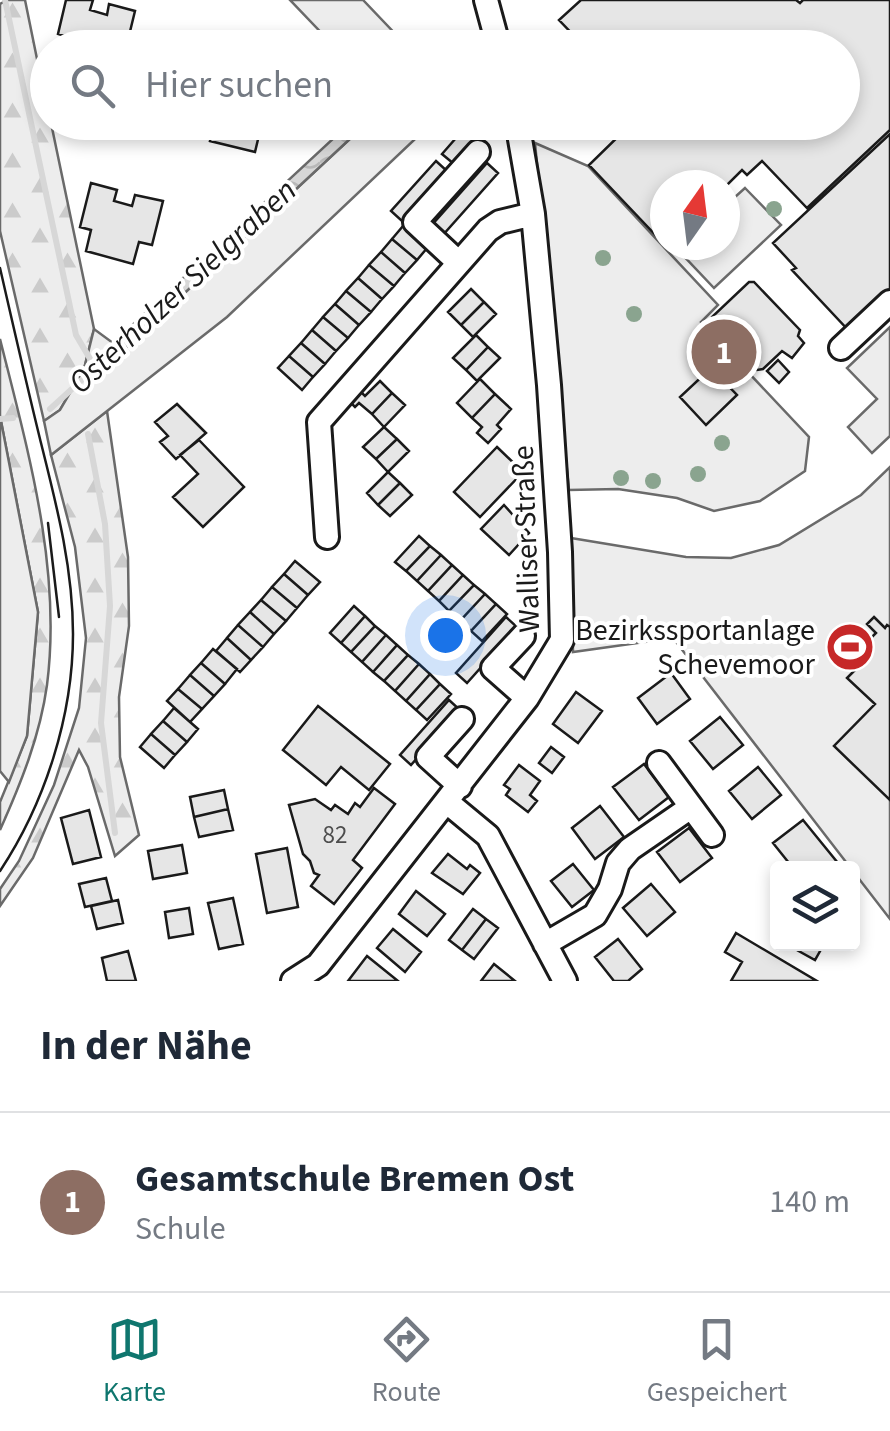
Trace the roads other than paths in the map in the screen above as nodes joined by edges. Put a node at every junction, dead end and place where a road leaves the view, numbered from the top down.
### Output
1 (520, 140) edge
2 (478, 152) dead end
3 (532, 214) junction
4 (459, 263) junction
5 (890, 302) edge
6 (841, 348) dead end
7 (327, 537) dead end
8 (523, 636) dead end
9 (528, 698) junction
10 (462, 719) dead end
11 (659, 762) dead end
12 (453, 794) junction
13 (690, 807) junction
14 (712, 835) dead end
15 (545, 944) junction
16 (292, 981) edge
17 (565, 981) edge

1 - 3 street, Walliser Straße
2 - 4 street
3 - 4 street
3 - 9 street, Walliser Straße
4 - 7 street
5 - 6 street
8 - 9 street
9 - 12 street, Walliser Straße
10 - 12 street
11 - 13 street
12 - 15 street
12 - 16 street, Walliser Straße
13 - 14 street
13 - 15 street
15 - 17 street

